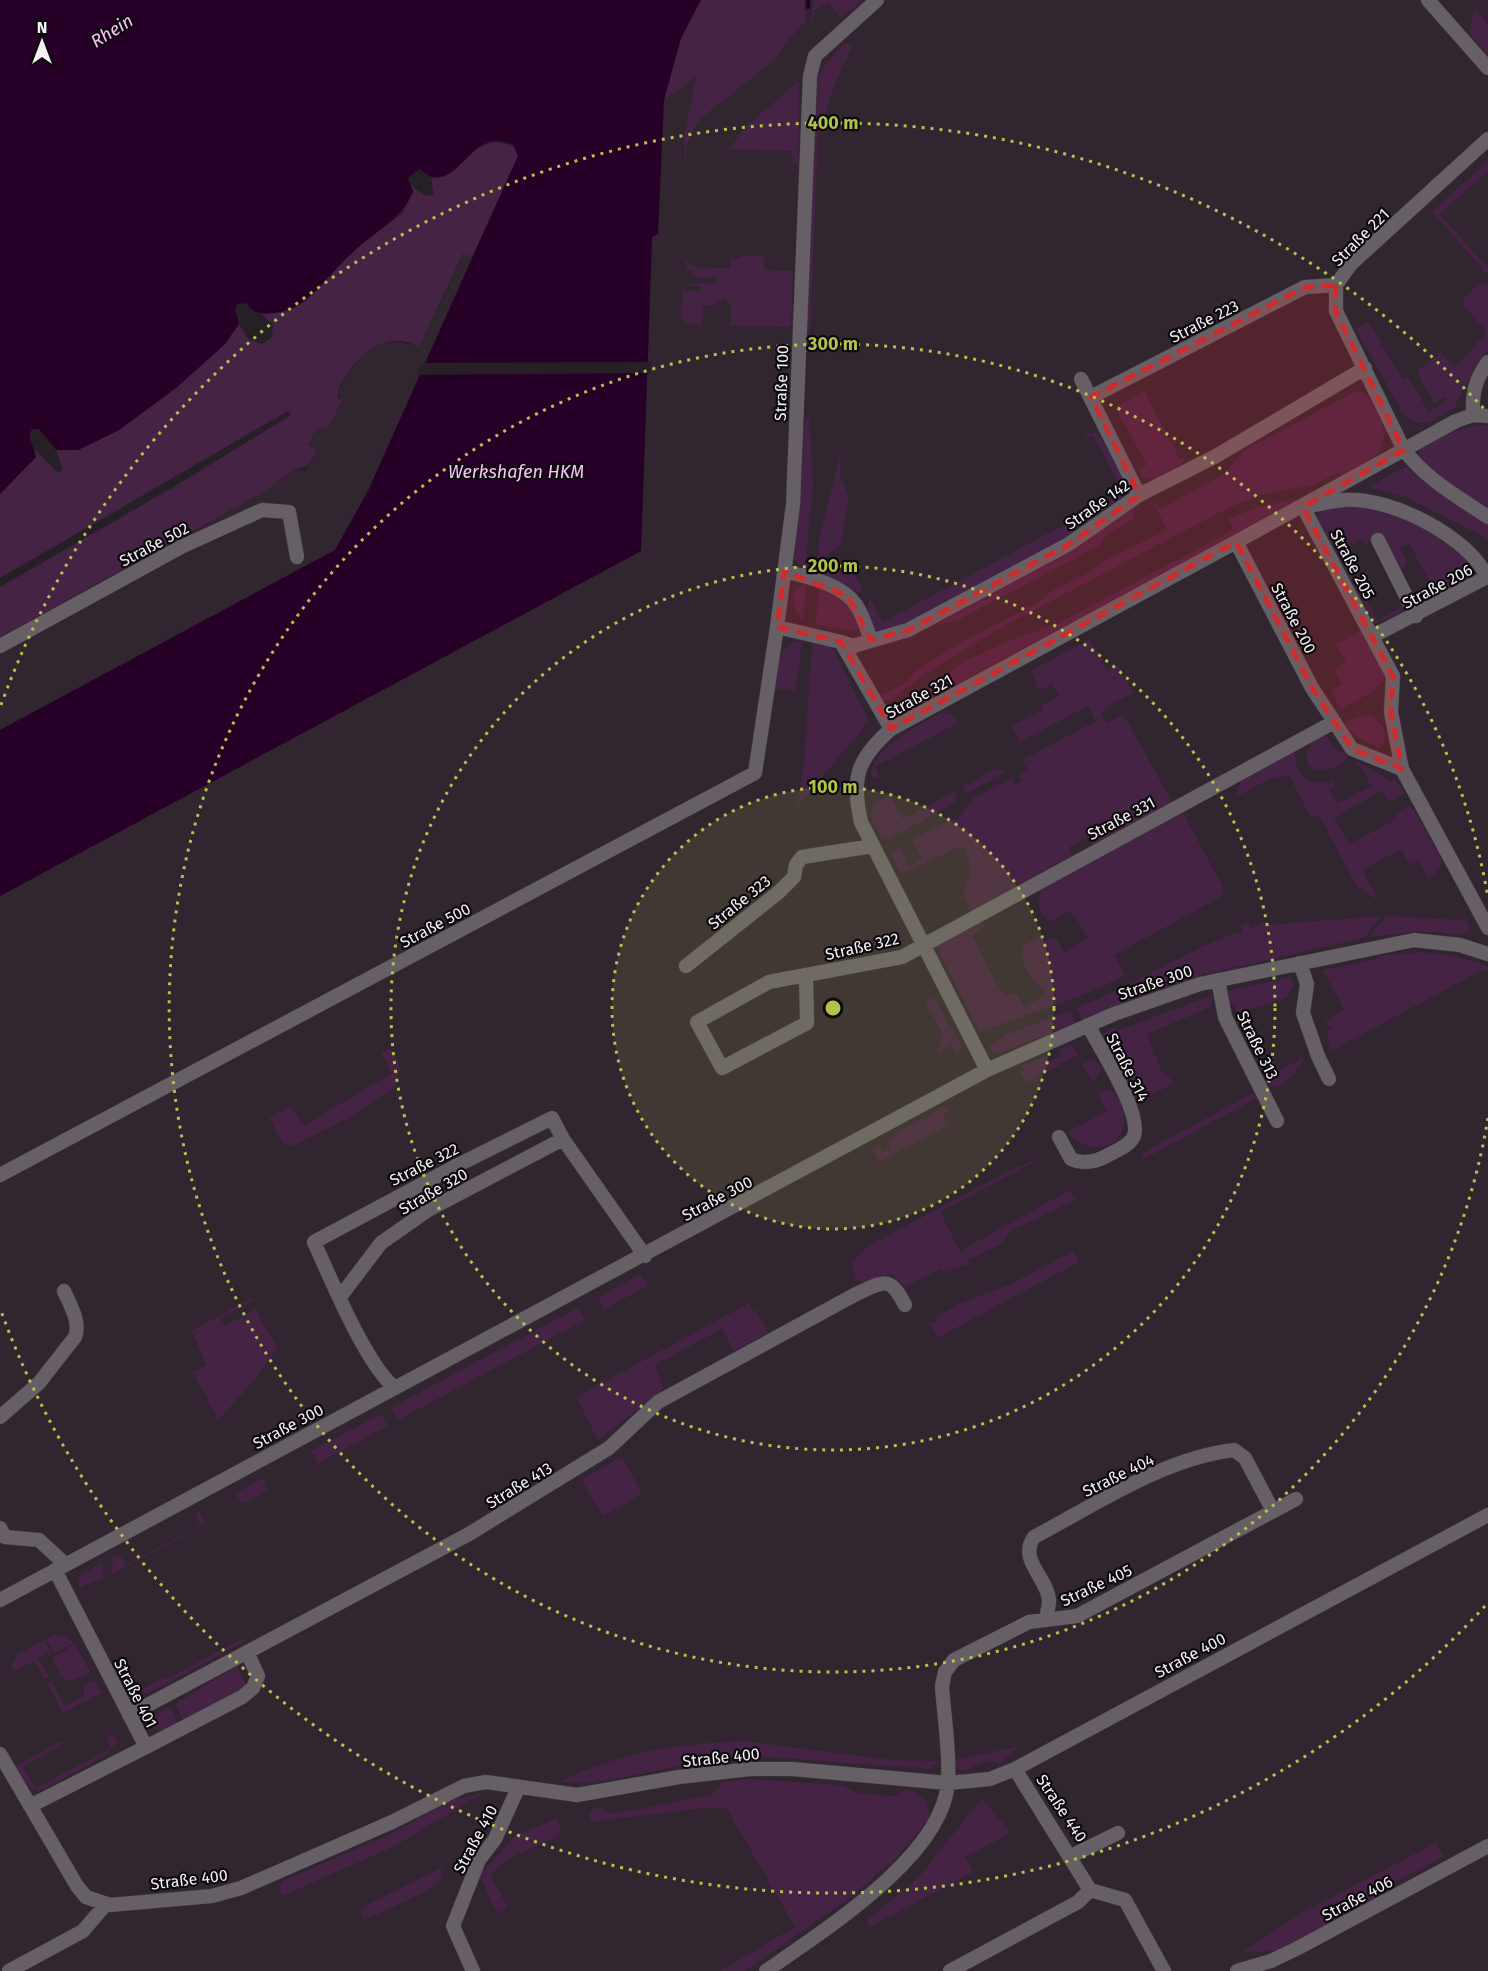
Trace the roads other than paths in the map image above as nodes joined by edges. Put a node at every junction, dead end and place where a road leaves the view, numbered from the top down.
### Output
1 (878, 0) edge
2 (1428, 0) edge
3 (1488, 68) edge
4 (1488, 139) edge
5 (1336, 285) junction
6 (1488, 362) edge
7 (1365, 368) junction
8 (1081, 379) dead end
9 (1091, 398) junction
10 (1473, 415) junction
11 (1488, 416) edge
12 (1404, 450) junction
13 (1139, 495) junction
14 (1303, 507) junction
15 (1488, 517) edge
16 (1378, 540) dead end
17 (1236, 542) junction
18 (297, 557) dead end
19 (784, 571) junction
20 (1488, 578) edge
21 (1416, 616) junction
22 (777, 627) junction
23 (1373, 636) junction
24 (871, 640) junction
25 (840, 642) junction
26 (0, 646) edge
27 (1334, 722) junction
28 (891, 729) junction
29 (1402, 769) junction
30 (873, 846) junction
31 (1488, 928) edge
32 (923, 944) junction
33 (1488, 954) edge
34 (1300, 963) junction
35 (687, 966) dead end
36 (806, 975) junction
37 (1218, 980) junction
38 (1088, 1025) junction
39 (987, 1070) junction
40 (1329, 1079) dead end
41 (1277, 1121) dead end
42 (1059, 1137) dead end
43 (563, 1139) junction
44 (0, 1175) edge
45 (645, 1256) junction
46 (64, 1291) dead end
47 (340, 1297) junction
48 (905, 1305) dead end
49 (395, 1388) junction
50 (0, 1417) edge
51 (1296, 1499) dead end
52 (1273, 1511) junction
53 (1488, 1515) edge
54 (0, 1528) edge
55 (60, 1567) junction
56 (0, 1600) edge
57 (1046, 1619) junction
58 (247, 1652) junction
59 (129, 1715) junction
60 (146, 1747) junction
61 (0, 1754) edge
62 (1016, 1769) junction
63 (948, 1783) junction
64 (518, 1788) junction
65 (30, 1806) junction
66 (1118, 1833) dead end
67 (1488, 1846) edge
68 (1071, 1856) junction
69 (1090, 1890) junction
70 (105, 1904) junction
71 (1163, 1970) edge
72 (9, 1971) edge
73 (473, 1971) edge
74 (766, 1971) edge
75 (950, 1971) edge
76 (1237, 1971) edge

1 - 19 street, Straße 100
2 - 3 street
4 - 5 street, Straße 221
5 - 7 street, Straße 221
5 - 9 street, Straße 223
6 - 10 street
7 - 12 street, Straße 221
7 - 13 street, Straße 142
8 - 9 street
9 - 13 street
10 - 11 street
10 - 12 street
12 - 14 street
12 - 15 street, Straße 221
13 - 24 street, Straße 142
14 - 17 street
14 - 20 street, Straße 206
14 - 23 street, Straße 205
16 - 21 street
17 - 27 street, Straße 200
17 - 28 street, Straße 321
18 - 26 street, Straße 502
19 - 22 street, Straße 100
19 - 24 street
20 - 21 street, Straße 206
21 - 23 street, Straße 206
22 - 25 street
22 - 44 street, Straße 500
23 - 29 street, Straße 205
24 - 25 street, Straße 142
25 - 28 street
27 - 29 street, Straße 200
27 - 32 street, Straße 331
28 - 30 street, Straße 321
29 - 31 street
30 - 32 street, Straße 321
30 - 35 street, Straße 323
32 - 36 street, Straße 322
32 - 39 street, Straße 321
33 - 34 street, Straße 300
34 - 37 street, Straße 300
34 - 40 street
36 - 36 street, Straße 322
37 - 38 street, Straße 300
37 - 41 street, Straße 313
38 - 39 street, Straße 300
38 - 42 street, Straße 314
39 - 45 street, Straße 300
43 - 45 street, Straße 322
43 - 47 street, Straße 320
43 - 47 street, Straße 322
45 - 49 street, Straße 300
46 - 50 street
47 - 49 street, Straße 322
48 - 58 street, Straße 413
49 - 55 street, Straße 300
51 - 52 street, Straße 405
52 - 57 street, Straße 405
52 - 57 street, Straße 404
53 - 62 street, Straße 400
54 - 55 street
55 - 56 street, Straße 300
55 - 59 street, Straße 401
57 - 63 street, Straße 405
58 - 59 street, Straße 413
58 - 60 street
59 - 60 street, Straße 401
60 - 65 street, Straße 401
61 - 65 street
62 - 63 street, Straße 400
62 - 68 street, Straße 440
63 - 64 street, Straße 400
63 - 74 street
64 - 70 street, Straße 400
64 - 73 street, Straße 410
65 - 70 street
66 - 68 street, Straße 440
67 - 76 street, Straße 406
68 - 69 street
69 - 71 street
69 - 75 street
70 - 72 street

